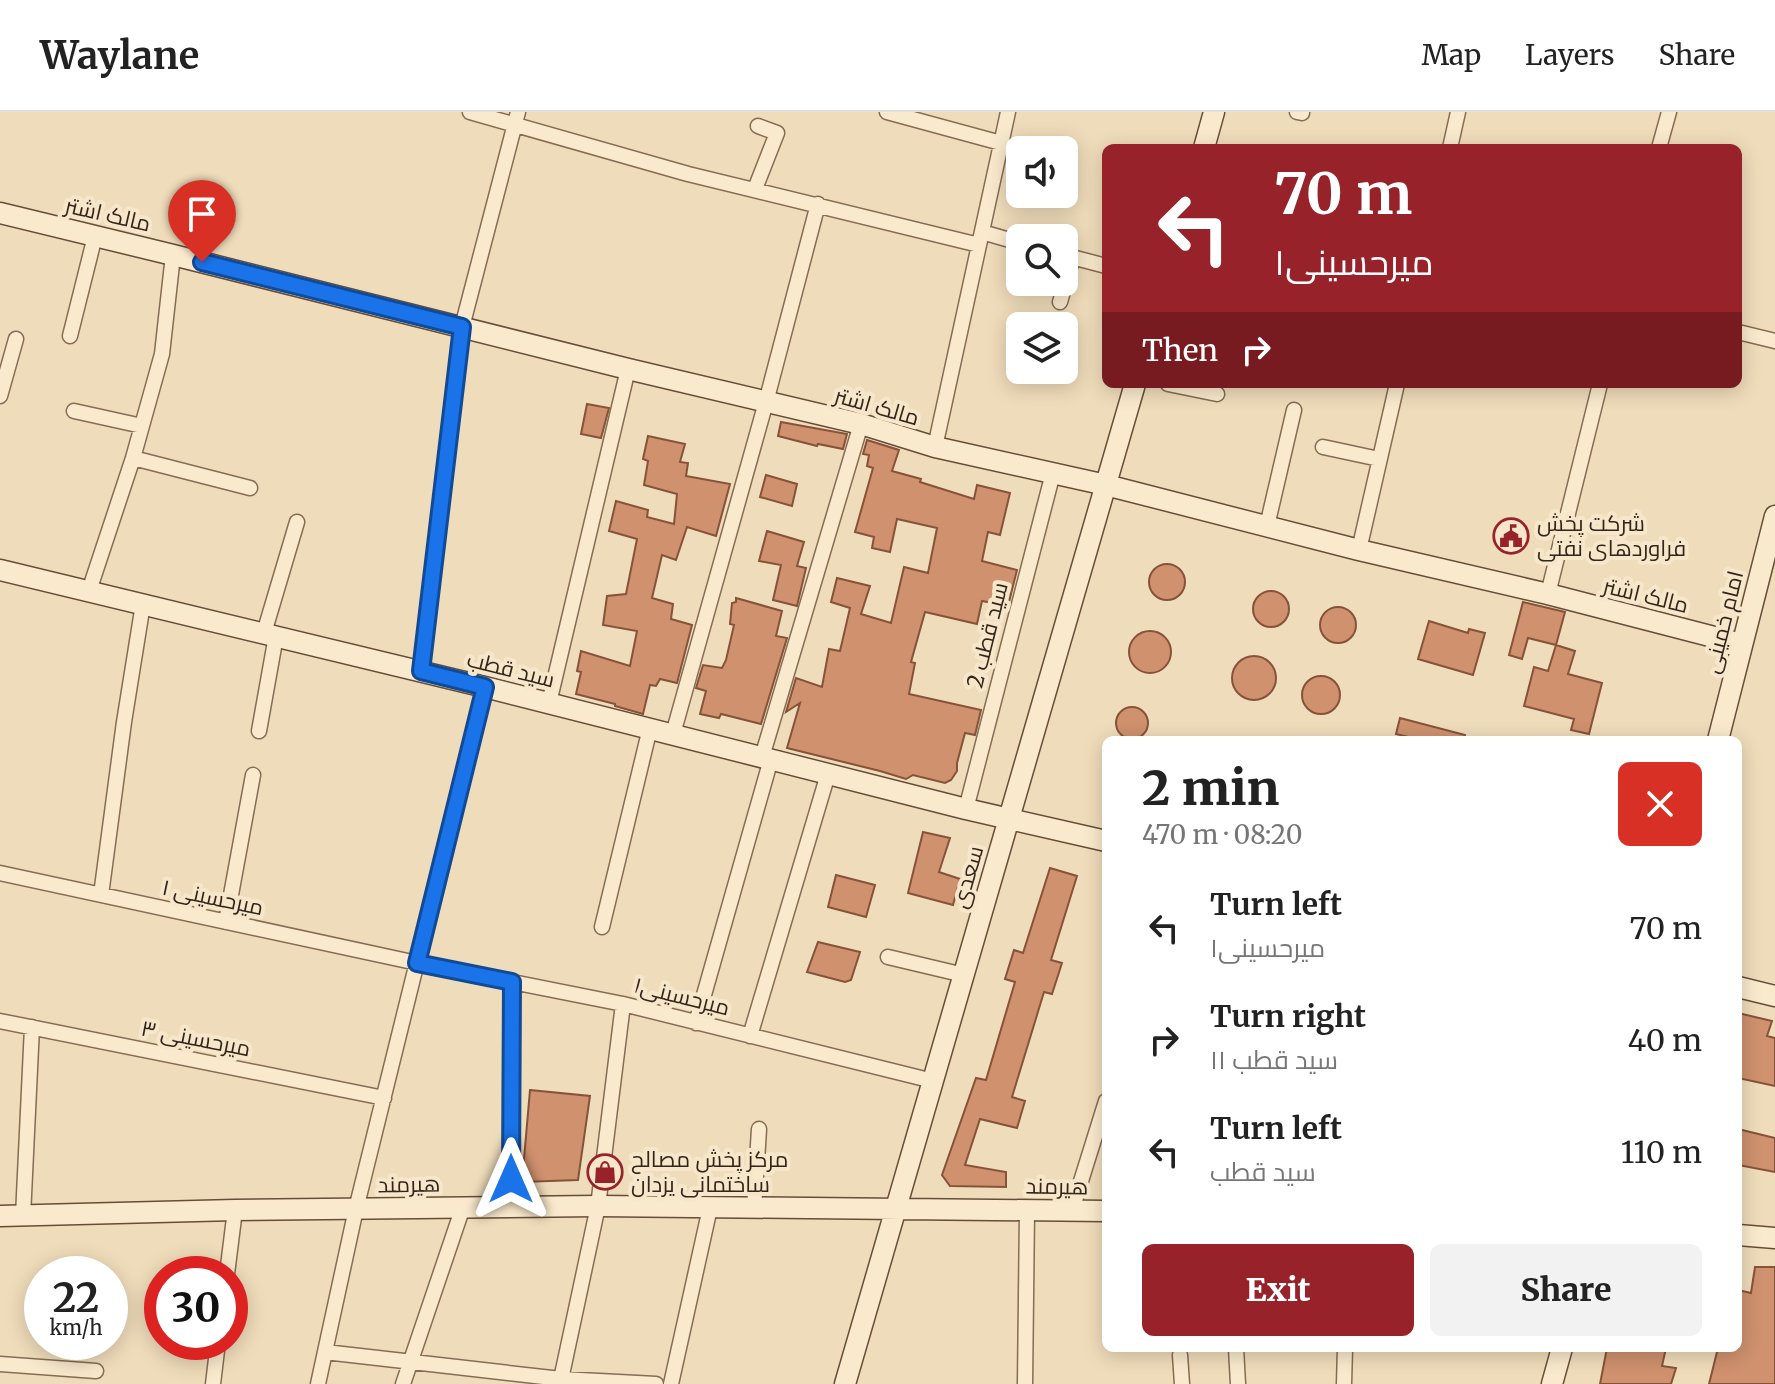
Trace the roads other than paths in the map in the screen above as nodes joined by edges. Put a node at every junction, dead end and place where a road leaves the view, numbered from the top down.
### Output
1 (470, 112) edge
2 (887, 112) edge
3 (1008, 112) edge
4 (1214, 112) edge
5 (1458, 112) edge
6 (1669, 112) edge
7 (904, 114) edge
8 (517, 118) edge
9 (758, 126) dead end
10 (1001, 143) junction
11 (1205, 144) edge
12 (1451, 144) edge
13 (1660, 144) edge
14 (755, 189) junction
15 (818, 204) junction
16 (0, 213) edge
17 (95, 236) junction
18 (980, 238) junction
19 (1006, 241) edge
20 (173, 255) junction
21 (1078, 259) edge
22 (1102, 265) edge
23 (1061, 296) edge
24 (1060, 302) dead end
25 (462, 327) junction
26 (1742, 333) edge
27 (70, 336) dead end
28 (16, 339) dead end
29 (1775, 341) edge
30 (628, 369) junction
31 (1134, 388) edge
32 (1188, 388) edge
33 (1396, 388) edge
34 (1599, 388) edge
35 (1217, 394) dead end
36 (0, 396) edge
37 (766, 402) junction
38 (1294, 410) dead end
39 (74, 411) dead end
40 (861, 424) junction
41 (142, 426) junction
42 (935, 447) junction
43 (1323, 447) dead end
44 (133, 458) junction
45 (1379, 459) junction
46 (1053, 473) junction
47 (1106, 485) junction
48 (250, 488) dead end
49 (1775, 516) edge
50 (297, 522) dead end
51 (1267, 526) junction
52 (1359, 550) junction
53 (0, 570) edge
54 (89, 591) junction
55 (1548, 594) junction
56 (143, 604) junction
57 (270, 635) junction
58 (1741, 644) junction
59 (421, 671) junction
60 (485, 687) junction
61 (549, 703) junction
62 (650, 728) junction
63 (259, 731) dead end
64 (673, 734) junction
65 (1719, 736) edge
66 (766, 758) junction
67 (828, 774) junction
68 (253, 775) dead end
69 (966, 809) junction
70 (1009, 819) junction
71 (1102, 840) edge
72 (0, 873) edge
73 (101, 895) junction
74 (226, 922) junction
75 (602, 927) dead end
76 (888, 957) dead end
77 (417, 963) junction
78 (964, 975) junction
79 (512, 982) junction
80 (1742, 988) edge
81 (1775, 996) edge
82 (623, 1004) junction
83 (0, 1021) edge
84 (696, 1023) junction
85 (32, 1027) junction
86 (750, 1036) junction
87 (933, 1081) junction
88 (384, 1098) junction
89 (1102, 1114) edge
90 (759, 1129) dead end
91 (598, 1206) junction
92 (463, 1207) junction
93 (511, 1207) junction
94 (710, 1208) junction
95 (356, 1209) junction
96 (754, 1209) junction
97 (235, 1210) junction
98 (896, 1210) junction
99 (1027, 1210) junction
100 (1072, 1210) junction
101 (1102, 1211) edge
102 (0, 1216) edge
103 (23, 1216) junction
104 (1742, 1235) edge
105 (1775, 1238) edge
106 (229, 1256) edge
107 (325, 1352) junction
108 (1236, 1352) edge
109 (1345, 1352) edge
110 (1561, 1352) edge
111 (1180, 1355) dead end
112 (216, 1360) edge
113 (411, 1362) junction
114 (0, 1364) edge
115 (96, 1371) dead end
116 (561, 1381) edge
117 (213, 1384) edge
118 (318, 1384) edge
119 (403, 1384) edge
120 (656, 1384) edge
121 (671, 1384) edge
122 (845, 1384) edge
123 (1025, 1384) edge
124 (1182, 1384) edge
125 (1238, 1384) edge
126 (1344, 1384) edge
127 (1552, 1384) edge

1 - 8 street
2 - 7 street
3 - 10 street
4 - 11 street
5 - 12 street
6 - 13 street
7 - 10 street
8 - 14 street
8 - 25 street
9 - 14 street
10 - 18 street
14 - 15 street
15 - 18 street
15 - 37 street
16 - 17 street, مالک اشتر
17 - 20 street, مالک اشتر
17 - 27 street
18 - 19 street
18 - 42 street
20 - 25 street, مالک اشتر
20 - 41 street
21 - 22 street
23 - 24 street
25 - 30 street, مالک اشتر
25 - 59 street
26 - 29 street
28 - 36 street
30 - 37 street, مالک اشتر
30 - 61 street
31 - 47 street, سعدی
32 - 35 street
33 - 45 street
34 - 55 street
37 - 40 street, مالک اشتر
37 - 64 street
38 - 51 street
39 - 41 street
40 - 42 street, مالک اشتر
40 - 66 street
41 - 44 street
42 - 46 street, مالک اشتر
43 - 45 street
44 - 48 street
44 - 54 street
45 - 52 street
46 - 47 street, مالک اشتر
46 - 69 street, سید قطب 2
47 - 51 street, مالک اشتر
47 - 70 street, سعدی
49 - 58 street, امام خمینی
50 - 57 street
51 - 52 street, مالک اشتر
52 - 55 street, مالک اشتر
53 - 54 street, سید قطب
54 - 56 street, سید قطب
55 - 58 street, مالک اشتر
56 - 57 street, سید قطب
56 - 73 street
57 - 59 street, سید قطب
57 - 63 street
58 - 65 street, امام خمینی
59 - 60 street, سید قطب
60 - 61 street, سید قطب
60 - 77 street
61 - 62 street, سید قطب
62 - 64 street, سید قطب
62 - 75 street
64 - 66 street, سید قطب
66 - 67 street, سید قطب
66 - 84 street
67 - 69 street, سید قطب
67 - 86 street
68 - 74 street
69 - 70 street, سید قطب
70 - 71 street, سید قطب
70 - 78 street, سعدی
72 - 73 street, میرحسینی ۱
73 - 74 street, میرحسینی ۱
74 - 77 street, میرحسینی ۱
76 - 78 street
77 - 79 street, میرحسینی۱
77 - 88 street
78 - 87 street, سعدی
79 - 82 street, میرحسینی۱
79 - 93 street
80 - 81 street
82 - 84 street, میرحسینی۱
82 - 91 street
83 - 85 street, میرحسینی ۳
84 - 86 street, میرحسینی۱
85 - 88 street, میرحسینی ۳
85 - 103 street
86 - 87 street, میرحسینی۱
87 - 98 street, سعدی
88 - 95 street
89 - 100 street
90 - 96 street
91 - 93 street, هیرمند
91 - 94 street, هیرمند
91 - 116 street
92 - 93 street, هیرمند
92 - 95 street, هیرمند
92 - 113 street
94 - 96 street, هیرمند
94 - 121 street
95 - 97 street, هیرمند
95 - 107 street
96 - 98 street, هیرمند
97 - 103 street, هیرمند
97 - 106 street
98 - 99 street, هیرمند
98 - 122 street, سعدی
99 - 100 street, هیرمند
99 - 123 street
100 - 101 street, هیرمند
102 - 103 street, هیرمند
104 - 105 street
107 - 113 street
107 - 118 street
108 - 125 street
109 - 126 street
110 - 127 street
111 - 124 street
112 - 117 street
113 - 116 street
113 - 119 street
114 - 115 street
116 - 120 street

